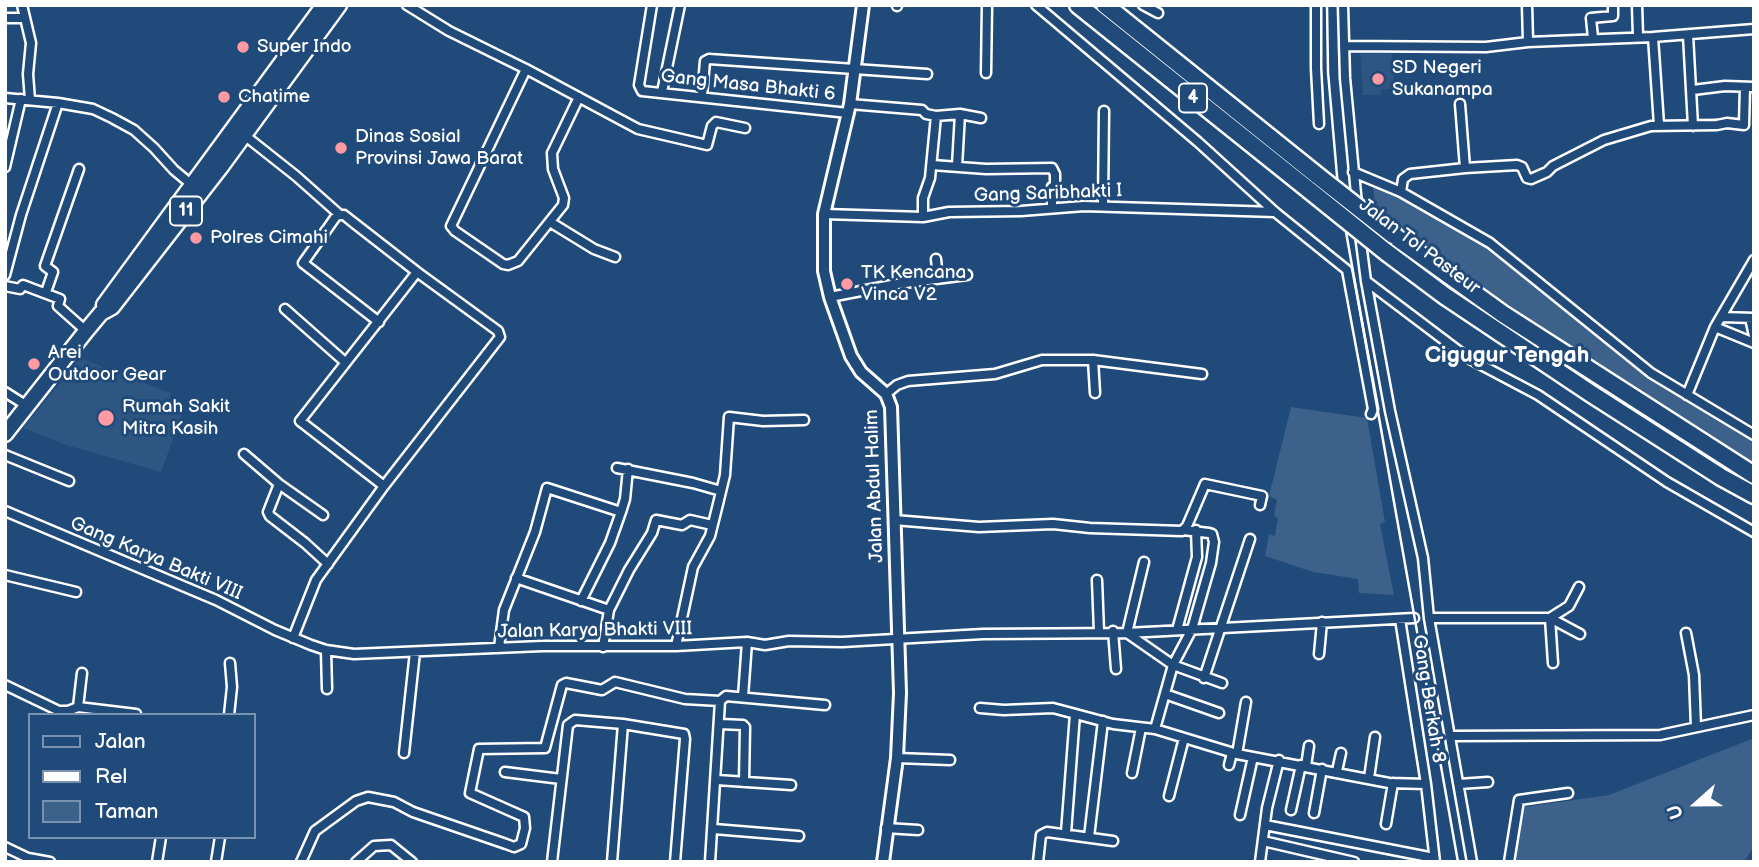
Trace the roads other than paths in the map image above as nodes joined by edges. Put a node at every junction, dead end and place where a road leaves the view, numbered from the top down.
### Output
1 (22, 5) edge
2 (324, 5) edge
3 (340, 5) edge
4 (407, 5) edge
5 (652, 5) edge
6 (680, 5) edge
7 (863, 5) edge
8 (987, 5) edge
9 (1036, 5) edge
10 (1078, 5) edge
11 (1105, 5) edge
12 (1143, 5) edge
13 (1316, 5) edge
14 (1343, 5) edge
15 (1527, 5) edge
16 (1612, 5) edge
17 (1637, 5) edge
18 (1158, 13) dead end
19 (24, 18) junction
20 (5, 19) edge
21 (1754, 29) edge
22 (1688, 35) junction
23 (1638, 36) junction
24 (1653, 37) junction
25 (1592, 38) junction
26 (1528, 42) junction
27 (1344, 46) junction
28 (856, 68) junction
29 (526, 69) junction
30 (986, 73) dead end
31 (927, 74) dead end
32 (1749, 87) edge
33 (1693, 90) junction
34 (662, 92) junction
35 (702, 96) junction
36 (579, 97) junction
37 (5, 98) edge
38 (26, 99) junction
39 (58, 103) junction
40 (1460, 104) dead end
41 (849, 108) junction
42 (1104, 111) dead end
43 (960, 114) junction
44 (936, 116) junction
45 (981, 118) dead end
46 (1319, 124) dead end
47 (1659, 125) junction
48 (1693, 126) junction
49 (745, 128) dead end
50 (239, 131) junction
51 (6, 157) edge
52 (932, 165) junction
53 (957, 166) junction
54 (5, 167) edge
55 (1465, 168) junction
56 (79, 169) dead end
57 (1353, 172) junction
58 (1313, 183) junction
59 (192, 185) junction
60 (1401, 192) junction
61 (1103, 206) junction
62 (1052, 208) junction
63 (1275, 212) junction
64 (824, 214) junction
65 (340, 215) junction
66 (923, 217) junction
67 (550, 222) junction
68 (615, 257) dead end
69 (936, 259) dead end
70 (1752, 264) edge
71 (417, 272) junction
72 (5, 275) edge
73 (967, 275) dead end
74 (938, 279) junction
75 (1366, 281) junction
76 (5, 286) edge
77 (46, 292) junction
78 (830, 297) junction
79 (285, 309) dead end
80 (102, 313) junction
81 (1722, 317) junction
82 (1752, 318) edge
83 (379, 322) junction
84 (1715, 327) junction
85 (86, 331) junction
86 (1754, 336) edge
87 (1754, 343) edge
88 (1093, 360) junction
89 (345, 362) junction
90 (1202, 374) dead end
91 (5, 392) edge
92 (1095, 393) dead end
93 (886, 394) junction
94 (1687, 395) junction
95 (27, 406) junction
96 (1371, 414) dead end
97 (804, 420) dead end
98 (5, 434) edge
99 (1754, 435) edge
100 (244, 454) dead end
101 (5, 455) edge
102 (617, 468) dead end
103 (628, 469) junction
104 (1754, 475) edge
105 (69, 481) dead end
106 (279, 484) junction
107 (384, 486) junction
108 (722, 491) junction
109 (1754, 495) edge
110 (1259, 505) dead end
111 (5, 511) edge
112 (621, 512) junction
113 (323, 515) dead end
114 (894, 520) junction
115 (712, 525) junction
116 (1183, 530) junction
117 (1196, 530) junction
118 (1754, 532) edge
119 (1250, 539) dead end
120 (1144, 562) dead end
121 (328, 564) junction
122 (5, 575) edge
123 (516, 578) junction
124 (1097, 580) dead end
125 (1579, 587) dead end
126 (76, 592) dead end
127 (581, 601) junction
128 (609, 610) junction
129 (1414, 618) dead end
130 (1429, 618) junction
131 (1550, 618) junction
132 (1400, 619) junction
133 (1322, 622) junction
134 (1220, 628) junction
135 (1192, 629) junction
136 (1177, 630) junction
137 (1113, 631) junction
138 (1099, 632) junction
139 (1127, 632) junction
140 (1686, 633) dead end
141 (1580, 634) dead end
142 (898, 637) junction
143 (293, 638) junction
144 (747, 642) junction
145 (676, 646) junction
146 (499, 647) junction
147 (603, 647) junction
148 (326, 650) junction
149 (415, 652) junction
150 (1319, 654) dead end
151 (230, 663) dead end
152 (1553, 663) dead end
153 (1173, 665) junction
154 (1116, 669) dead end
155 (82, 674) dead end
156 (1204, 678) junction
157 (1222, 683) dead end
158 (5, 685) edge
159 (327, 689) dead end
160 (1165, 694) junction
161 (743, 697) junction
162 (720, 701) junction
163 (1246, 702) dead end
164 (825, 705) dead end
165 (78, 707) junction
166 (980, 708) dead end
167 (128, 713) edge
168 (229, 713) edge
169 (1219, 713) dead end
170 (1075, 715) junction
171 (1754, 715) edge
172 (1103, 722) junction
173 (623, 724) junction
174 (720, 724) junction
175 (1696, 727) junction
176 (1141, 728) junction
177 (1155, 729) junction
178 (1451, 736) junction
179 (1375, 737) dead end
180 (1184, 738) junction
181 (1309, 746) dead end
182 (404, 752) dead end
183 (1235, 753) junction
184 (1341, 753) dead end
185 (1253, 757) junction
186 (897, 758) junction
187 (950, 760) dead end
188 (1279, 760) junction
189 (1229, 765) dead end
190 (1303, 766) junction
191 (1322, 769) junction
192 (1337, 771) junction
193 (505, 772) dead end
194 (1132, 773) dead end
195 (1369, 778) junction
196 (561, 779) junction
197 (717, 780) junction
198 (744, 782) junction
199 (1488, 782) dead end
200 (1394, 783) junction
201 (1426, 784) junction
202 (1460, 784) junction
203 (791, 785) dead end
204 (1568, 793) dead end
205 (1170, 796) dead end
206 (1291, 810) dead end
207 (1314, 813) dead end
208 (1240, 814) dead end
209 (1386, 824) dead end
210 (1265, 825) junction
211 (886, 828) junction
212 (714, 829) junction
213 (918, 830) dead end
214 (1066, 833) junction
215 (799, 836) dead end
216 (1089, 837) junction
217 (161, 839) edge
218 (220, 839) edge
219 (1113, 841) dead end
220 (1263, 841) junction
221 (5, 847) edge
222 (1435, 860) edge
223 (50, 862) edge
224 (157, 862) edge
225 (216, 862) edge
226 (301, 862) edge
227 (356, 862) edge
228 (412, 862) edge
229 (552, 862) edge
230 (612, 862) edge
231 (675, 862) edge
232 (710, 862) edge
233 (883, 862) edge
234 (1038, 862) edge
235 (1260, 862) edge
236 (1354, 862) edge
237 (1472, 862) edge
238 (1509, 862) edge

1 - 19 street
2 - 50 highway, 11
3 - 50 highway, 11
4 - 29 street
5 - 34 street, Gang Masa Bhakti 6
6 - 34 street
7 - 28 street, Jalan Abdul Halim
8 - 30 street
9 - 63 street
10 - 58 highway, Jalan Tol Pasteur / 4
11 - 58 highway, Jalan Tol Pasteur / 4
12 - 18 street
13 - 46 street
14 - 27 street
15 - 26 street
16 - 25 street
17 - 23 street
19 - 20 street
19 - 38 street
21 - 22 street
22 - 24 street
22 - 33 street
23 - 24 street
23 - 25 street
24 - 47 street
25 - 26 street
26 - 27 street
27 - 57 street
28 - 31 street
28 - 35 street
28 - 41 street, Jalan Abdul Halim
29 - 36 street
29 - 67 street
32 - 33 street
32 - 48 street
33 - 48 street
34 - 35 street, Gang Masa Bhakti 6
35 - 41 street, Gang Masa Bhakti 6
36 - 49 street
36 - 67 street
37 - 38 street
38 - 39 street
38 - 51 street
39 - 59 street
39 - 72 street
40 - 55 street
41 - 44 street, Gang Masa Bhakti 6
41 - 64 street, Jalan Abdul Halim
42 - 61 street
43 - 44 street, Gang Masa Bhakti 6
43 - 45 street, Gang Masa Bhakti 6
43 - 53 street
44 - 52 street
47 - 48 street
47 - 55 street
50 - 59 highway, 11
50 - 65 street
50 - 80 highway, 11
51 - 54 street
52 - 53 street
52 - 66 street
53 - 62 street
55 - 60 street
56 - 77 street
57 - 60 street
57 - 75 street
58 - 104 highway, Jalan Tol Pasteur / 4, bridge
58 - 109 highway, Jalan Tol Pasteur / 4, bridge
59 - 80 highway, 11
60 - 94 street
61 - 62 street, Gang Saribhakti I
61 - 63 street, Gang Saribhakti I
62 - 66 street, Gang Saribhakti I
63 - 96 street
64 - 66 street, Gang Saribhakti I
64 - 78 street, Jalan Abdul Halim
65 - 71 street
65 - 83 street
67 - 68 street
69 - 74 street
70 - 81 street
71 - 83 street
71 - 107 street
73 - 74 street
74 - 78 street
75 - 118 street
75 - 130 street
76 - 77 street
77 - 85 street
78 - 93 street, Jalan Abdul Halim
79 - 89 street
80 - 85 highway, 11
81 - 82 street
81 - 84 street
82 - 86 street
83 - 89 street
84 - 87 street
84 - 94 street
85 - 95 highway, 11
88 - 90 street
88 - 92 street
88 - 93 street
89 - 107 street
91 - 95 street
93 - 114 street, Jalan Abdul Halim
94 - 99 street
95 - 98 highway, 11
97 - 108 street
100 - 106 street
101 - 105 street
102 - 103 street
103 - 108 street
103 - 112 street
106 - 113 street
106 - 121 street
107 - 121 street
108 - 115 street
110 - 116 street
111 - 143 street, Gang Karya Bakti VIII
112 - 123 street
112 - 127 street
114 - 116 street
114 - 142 street, Jalan Abdul Halim
115 - 128 street
115 - 145 street
116 - 117 street
117 - 135 street
117 - 136 street
119 - 134 street
120 - 139 street
121 - 143 street
122 - 126 street
123 - 127 street
123 - 146 street
124 - 138 street
125 - 131 street
127 - 128 street
128 - 147 street
129 - 132 street, Jalan Karya Bhakti VIII
130 - 131 street
130 - 178 street
131 - 141 street
131 - 152 street
132 - 133 street, Jalan Karya Bhakti VIII
132 - 201 street, Gang Berkah 8
133 - 134 street, Jalan Karya Bhakti VIII
133 - 150 street
134 - 135 street, Jalan Karya Bhakti VIII
134 - 156 street
135 - 136 street, Jalan Karya Bhakti VIII
135 - 153 street
136 - 139 street, Jalan Karya Bhakti VIII
137 - 138 street, Jalan Karya Bhakti VIII
137 - 139 street, Jalan Karya Bhakti VIII
137 - 154 street
138 - 142 street, Jalan Karya Bhakti VIII
139 - 153 street
140 - 175 street
142 - 144 street, Jalan Karya Bhakti VIII
142 - 186 street, Jalan Abdul Halim
143 - 148 street, Jalan Karya Bhakti VIII
144 - 145 street, Jalan Karya Bhakti VIII
144 - 161 street
145 - 147 street, Jalan Karya Bhakti VIII
146 - 147 street, Jalan Karya Bhakti VIII
146 - 149 street, Jalan Karya Bhakti VIII
148 - 149 street, Jalan Karya Bhakti VIII
148 - 159 street
149 - 182 street
151 - 168 street
153 - 156 street
153 - 160 street
155 - 165 street
156 - 157 street
158 - 165 street
160 - 169 street
160 - 177 street
161 - 162 street
161 - 164 street
162 - 174 street
162 - 226 street
163 - 183 street
165 - 167 street
166 - 170 street
170 - 172 street
170 - 214 street
171 - 175 street
172 - 176 street
172 - 216 street
173 - 196 street
173 - 230 street
173 - 231 street
174 - 197 street
174 - 198 street
175 - 178 street
176 - 177 street
176 - 194 street
177 - 180 street
178 - 202 street
179 - 195 street
180 - 183 street
180 - 205 street
181 - 190 street
183 - 185 street
183 - 189 street
184 - 192 street
185 - 188 street
185 - 208 street
186 - 187 street
186 - 211 street, Jalan Abdul Halim
188 - 190 street
188 - 210 street
190 - 191 street
190 - 206 street
191 - 192 street
191 - 207 street
192 - 195 street
193 - 196 street
195 - 200 street
196 - 229 street
197 - 198 street
197 - 212 street
198 - 203 street
199 - 202 street
200 - 201 street
200 - 209 street
201 - 222 street, Gang Berkah 8
202 - 237 street
204 - 238 street
210 - 220 street
210 - 222 street
211 - 213 street
211 - 233 street, Jalan Abdul Halim
212 - 215 street
212 - 232 street
214 - 216 street
214 - 234 street
216 - 219 street
217 - 224 street
218 - 225 street
220 - 235 street
220 - 236 street
221 - 223 street
227 - 228 street

